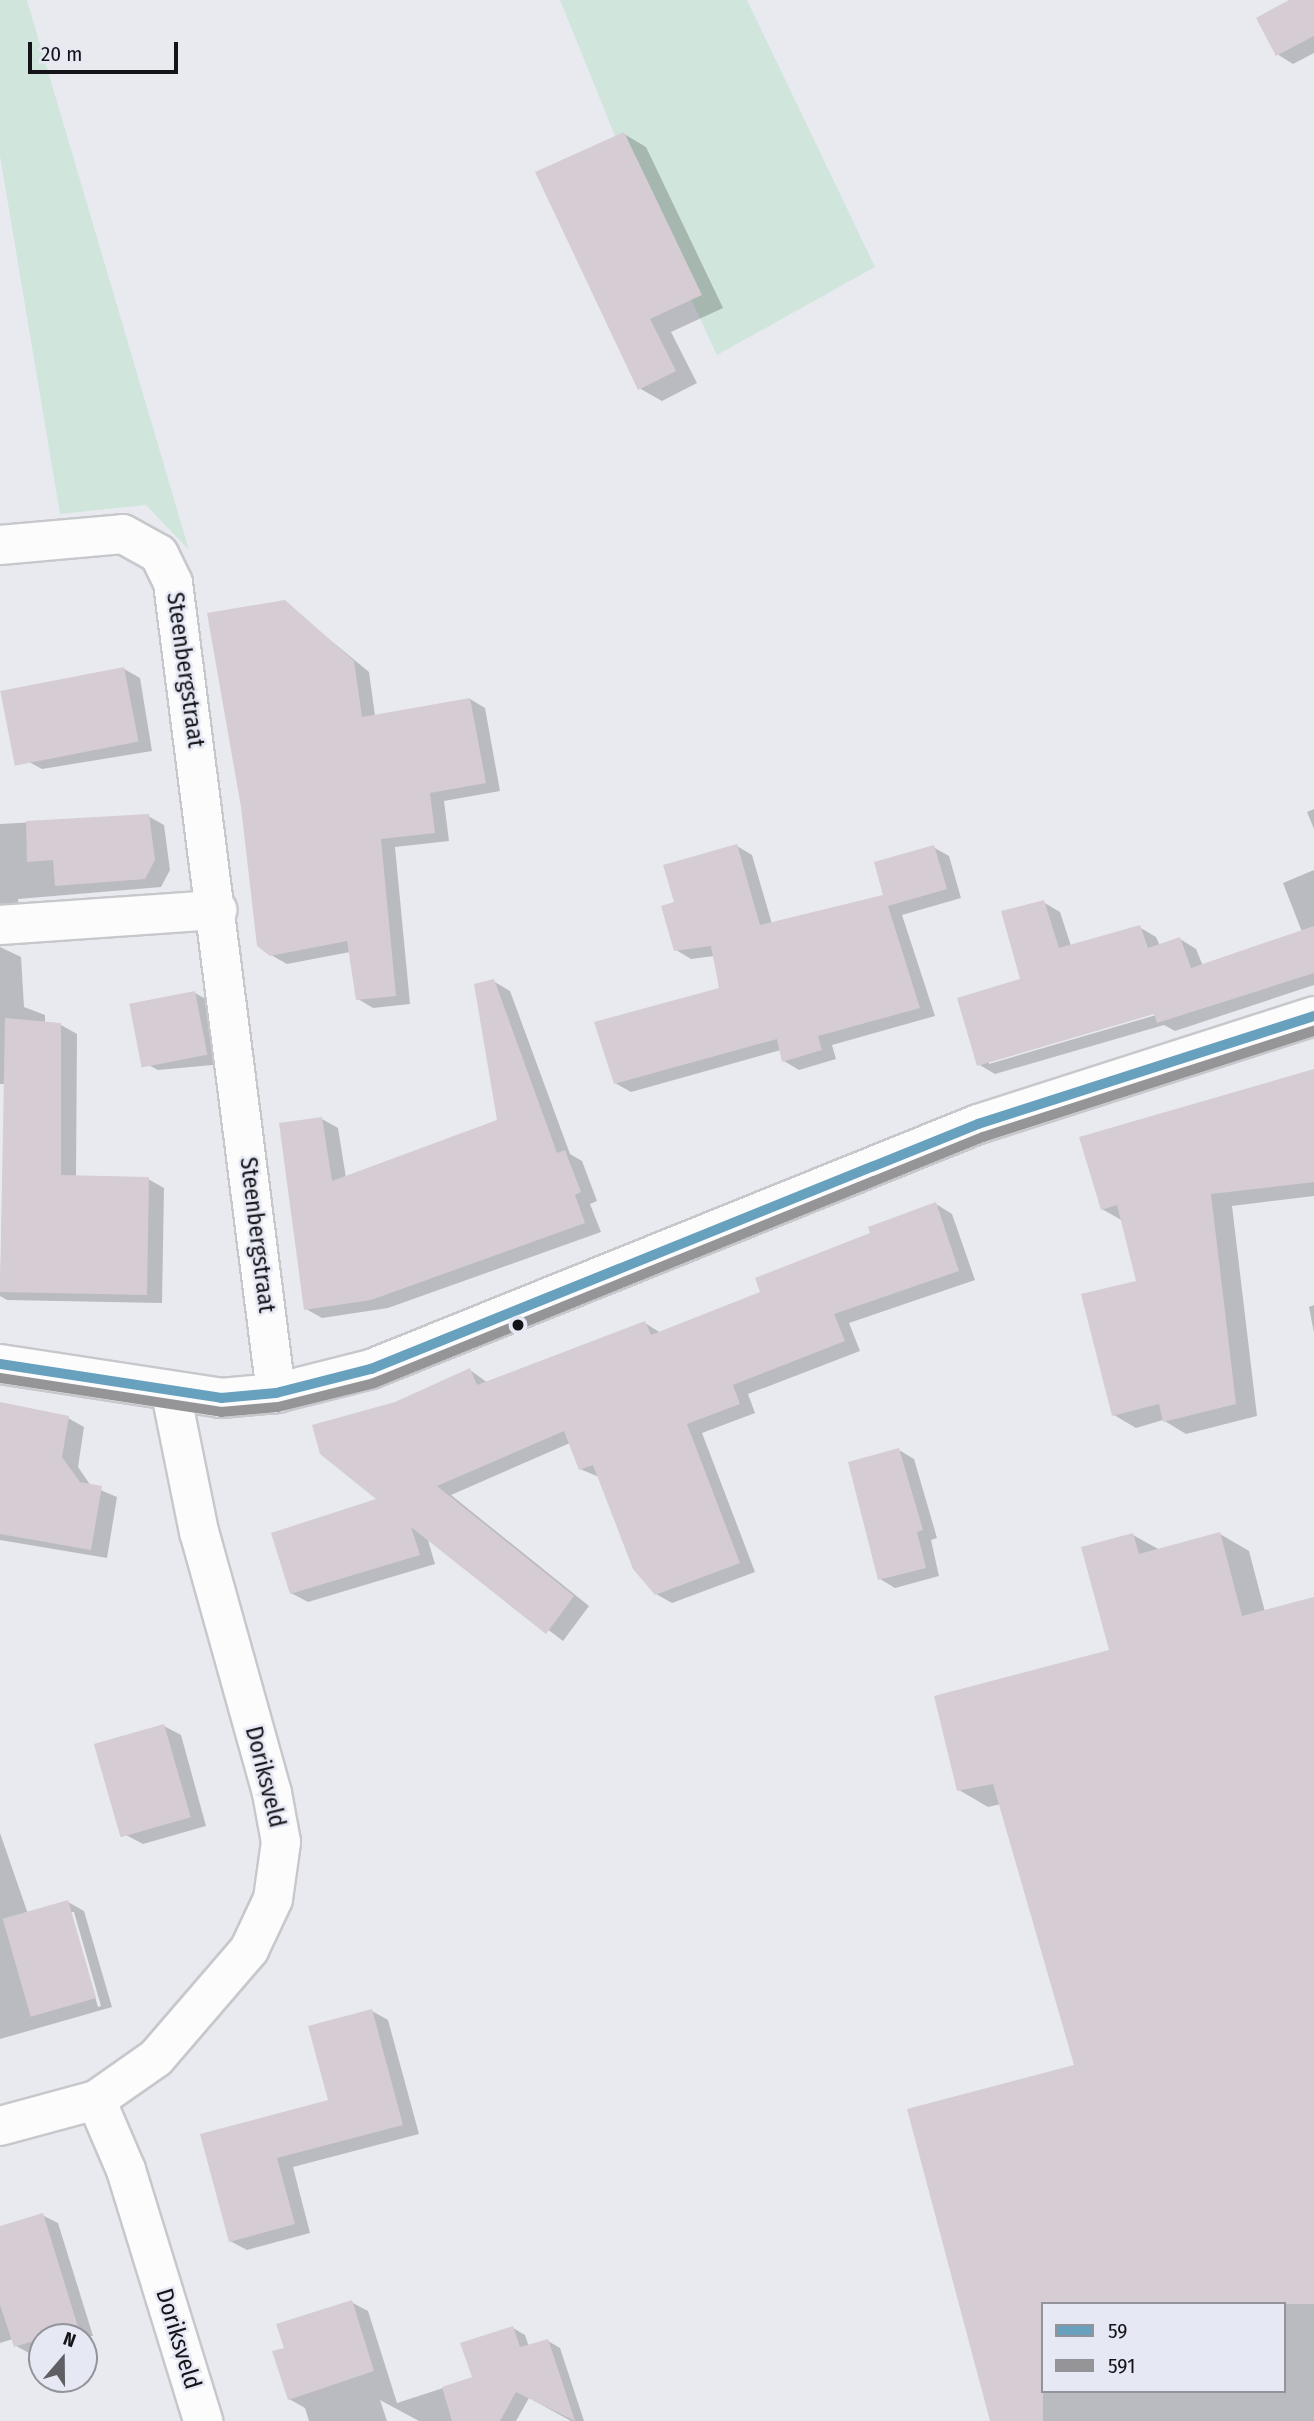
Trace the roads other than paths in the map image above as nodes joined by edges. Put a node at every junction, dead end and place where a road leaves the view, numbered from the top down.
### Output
1 (0, 545) edge
2 (217, 910) junction
3 (0, 925) edge
4 (1314, 1016) edge
5 (0, 1364) edge
6 (171, 1393) junction
7 (276, 1393) junction
8 (96, 2100) junction
9 (0, 2126) edge
10 (204, 2421) edge

1 - 2 street, Steenbergstraat
2 - 3 street
2 - 7 street, Steenbergstraat
4 - 7 street
5 - 6 street
6 - 7 street
6 - 8 street, Doriksveld
8 - 9 street, Doriksveld
8 - 10 street, Doriksveld

